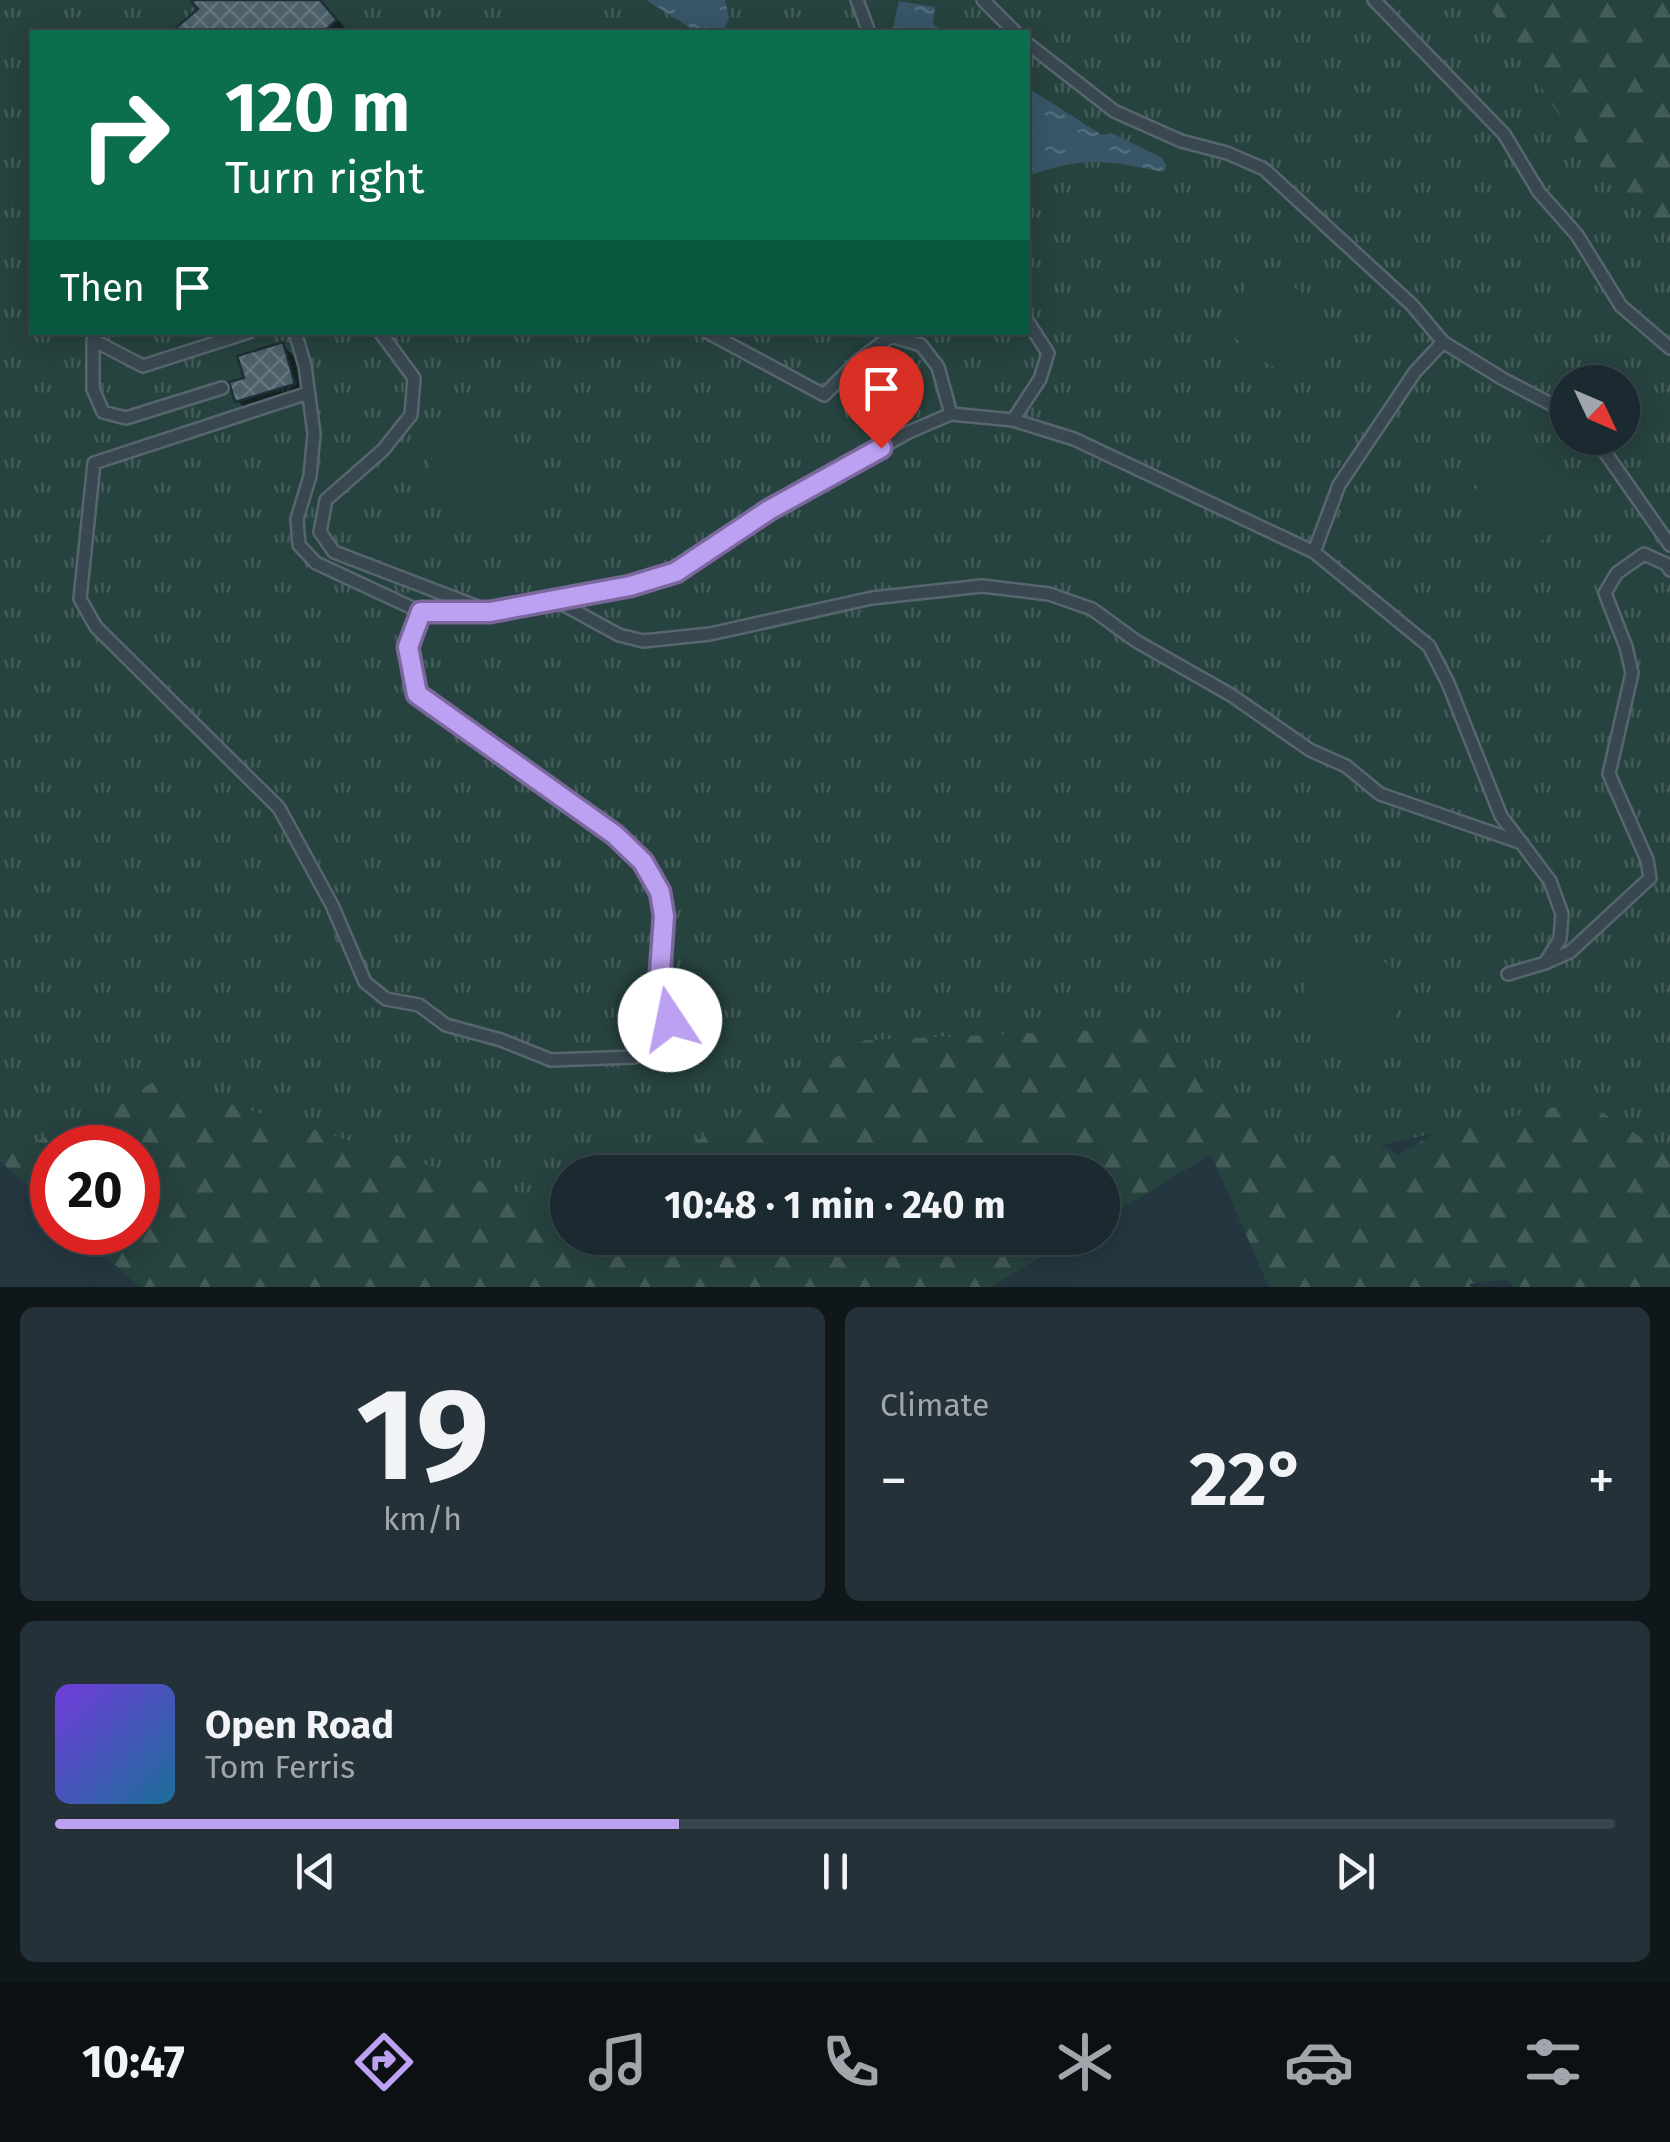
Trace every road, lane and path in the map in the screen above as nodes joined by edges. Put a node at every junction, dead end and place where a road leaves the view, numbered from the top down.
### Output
1 (983, 0) edge
2 (1374, 0) edge
3 (862, 2) edge
4 (869, 30) edge
5 (1013, 30) edge
6 (1030, 46) edge
7 (1030, 325) edge
8 (240, 335) edge
9 (296, 335) edge
10 (382, 335) edge
11 (712, 335) edge
12 (1443, 342) junction
13 (1670, 348) edge
14 (222, 388) dead end
15 (308, 393) junction
16 (1550, 405) edge
17 (951, 414) junction
18 (1013, 420) junction
19 (1607, 455) edge
20 (1670, 545) edge
21 (1314, 552) junction
22 (1670, 570) edge
23 (555, 600) junction
24 (421, 612) junction
25 (490, 612) junction
26 (1522, 844) junction
27 (1545, 963) junction
28 (1508, 974) dead end

1 - 5 lane
2 - 13 lane
3 - 4 lane
6 - 12 lane
7 - 18 lane
8 - 14 lane
9 - 15 lane
10 - 25 lane
11 - 17 lane
12 - 16 lane
12 - 21 lane
15 - 24 lane
15 - 24 lane
17 - 18 lane
17 - 23 lane
18 - 21 lane
19 - 20 lane
21 - 26 lane
22 - 27 lane
23 - 25 lane
23 - 26 lane
24 - 25 lane
26 - 27 lane
27 - 28 lane

